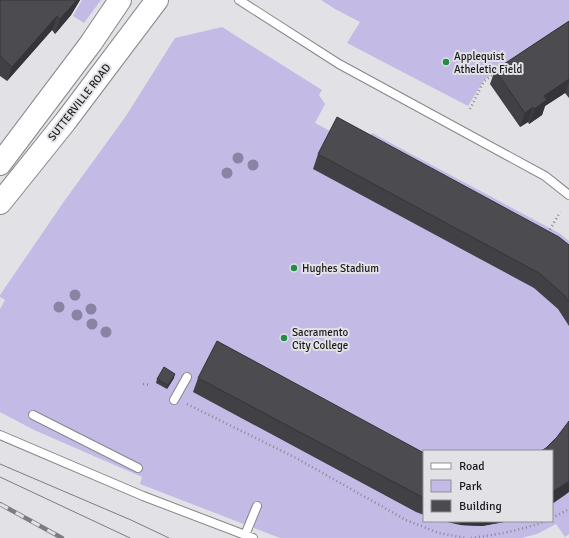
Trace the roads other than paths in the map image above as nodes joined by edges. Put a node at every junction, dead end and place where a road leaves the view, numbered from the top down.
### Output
1 (120, 0) edge
2 (157, 0) edge
3 (239, 0) edge
4 (0, 164) edge
5 (569, 194) edge
6 (0, 203) edge
7 (187, 377) dead end
8 (174, 400) dead end
9 (33, 415) dead end
10 (0, 434) edge
11 (138, 468) dead end
12 (257, 506) dead end
13 (245, 535) junction
14 (253, 538) edge

1 - 4 main road
2 - 6 main road, SUTTERVILLE ROAD
3 - 5 lane
7 - 8 lane
9 - 11 lane
10 - 13 lane
12 - 13 lane
13 - 14 lane

